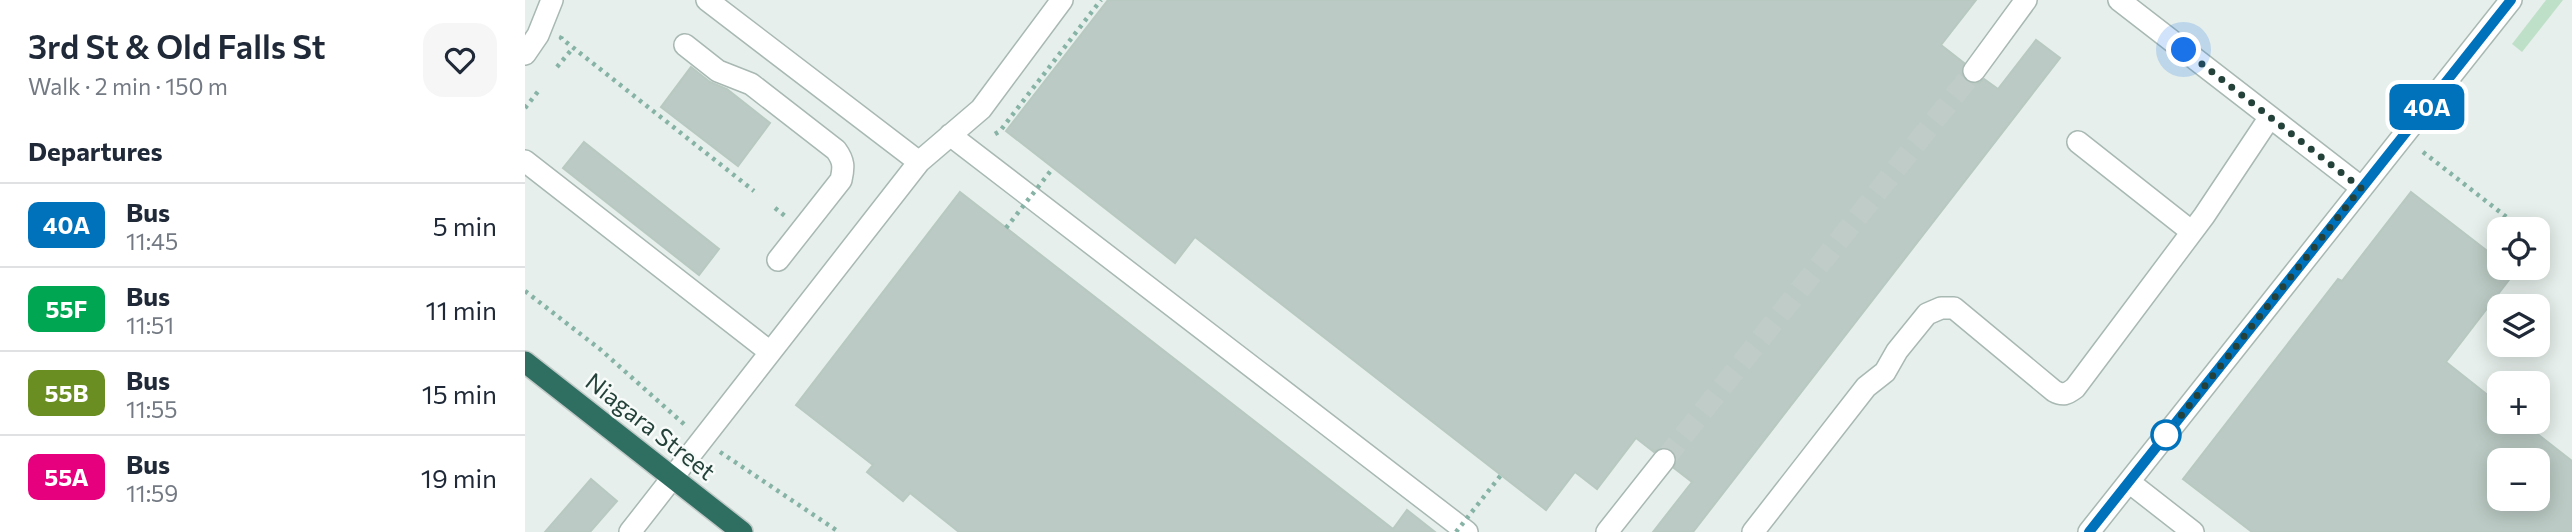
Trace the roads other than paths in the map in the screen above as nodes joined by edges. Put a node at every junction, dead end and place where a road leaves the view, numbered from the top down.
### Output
1 (552, 0) edge
2 (707, 0) edge
3 (1062, 0) edge
4 (2026, 0) edge
5 (2119, 0) edge
6 (2511, 0) edge
7 (685, 45) dead end
8 (525, 54) edge
9 (1974, 71) tunnel mouth
10 (2270, 117) junction
11 (950, 135) junction
12 (2078, 142) dead end
13 (525, 161) edge
14 (919, 162) junction
15 (2361, 188) junction
16 (2192, 232) junction
17 (778, 260) dead end
18 (770, 352) junction
19 (525, 363) edge
20 (1664, 460) tunnel mouth
21 (672, 478) junction
22 (2129, 482) junction
23 (631, 532) edge
24 (742, 532) edge
25 (1467, 532) edge
26 (1607, 532) edge
27 (1753, 532) edge
28 (2089, 532) edge
29 (2193, 532) edge

1 - 8 street
2 - 14 street
3 - 11 street
4 - 9 street
5 - 10 street
6 - 15 street
7 - 17 street
10 - 15 street
10 - 16 street
11 - 14 street
11 - 25 street
12 - 16 street
13 - 18 street
14 - 18 street
15 - 22 street
16 - 27 street
18 - 21 street
19 - 21 highway, Niagara Street
20 - 26 street
21 - 23 street
21 - 24 highway, Niagara Street
22 - 28 street
22 - 29 street

